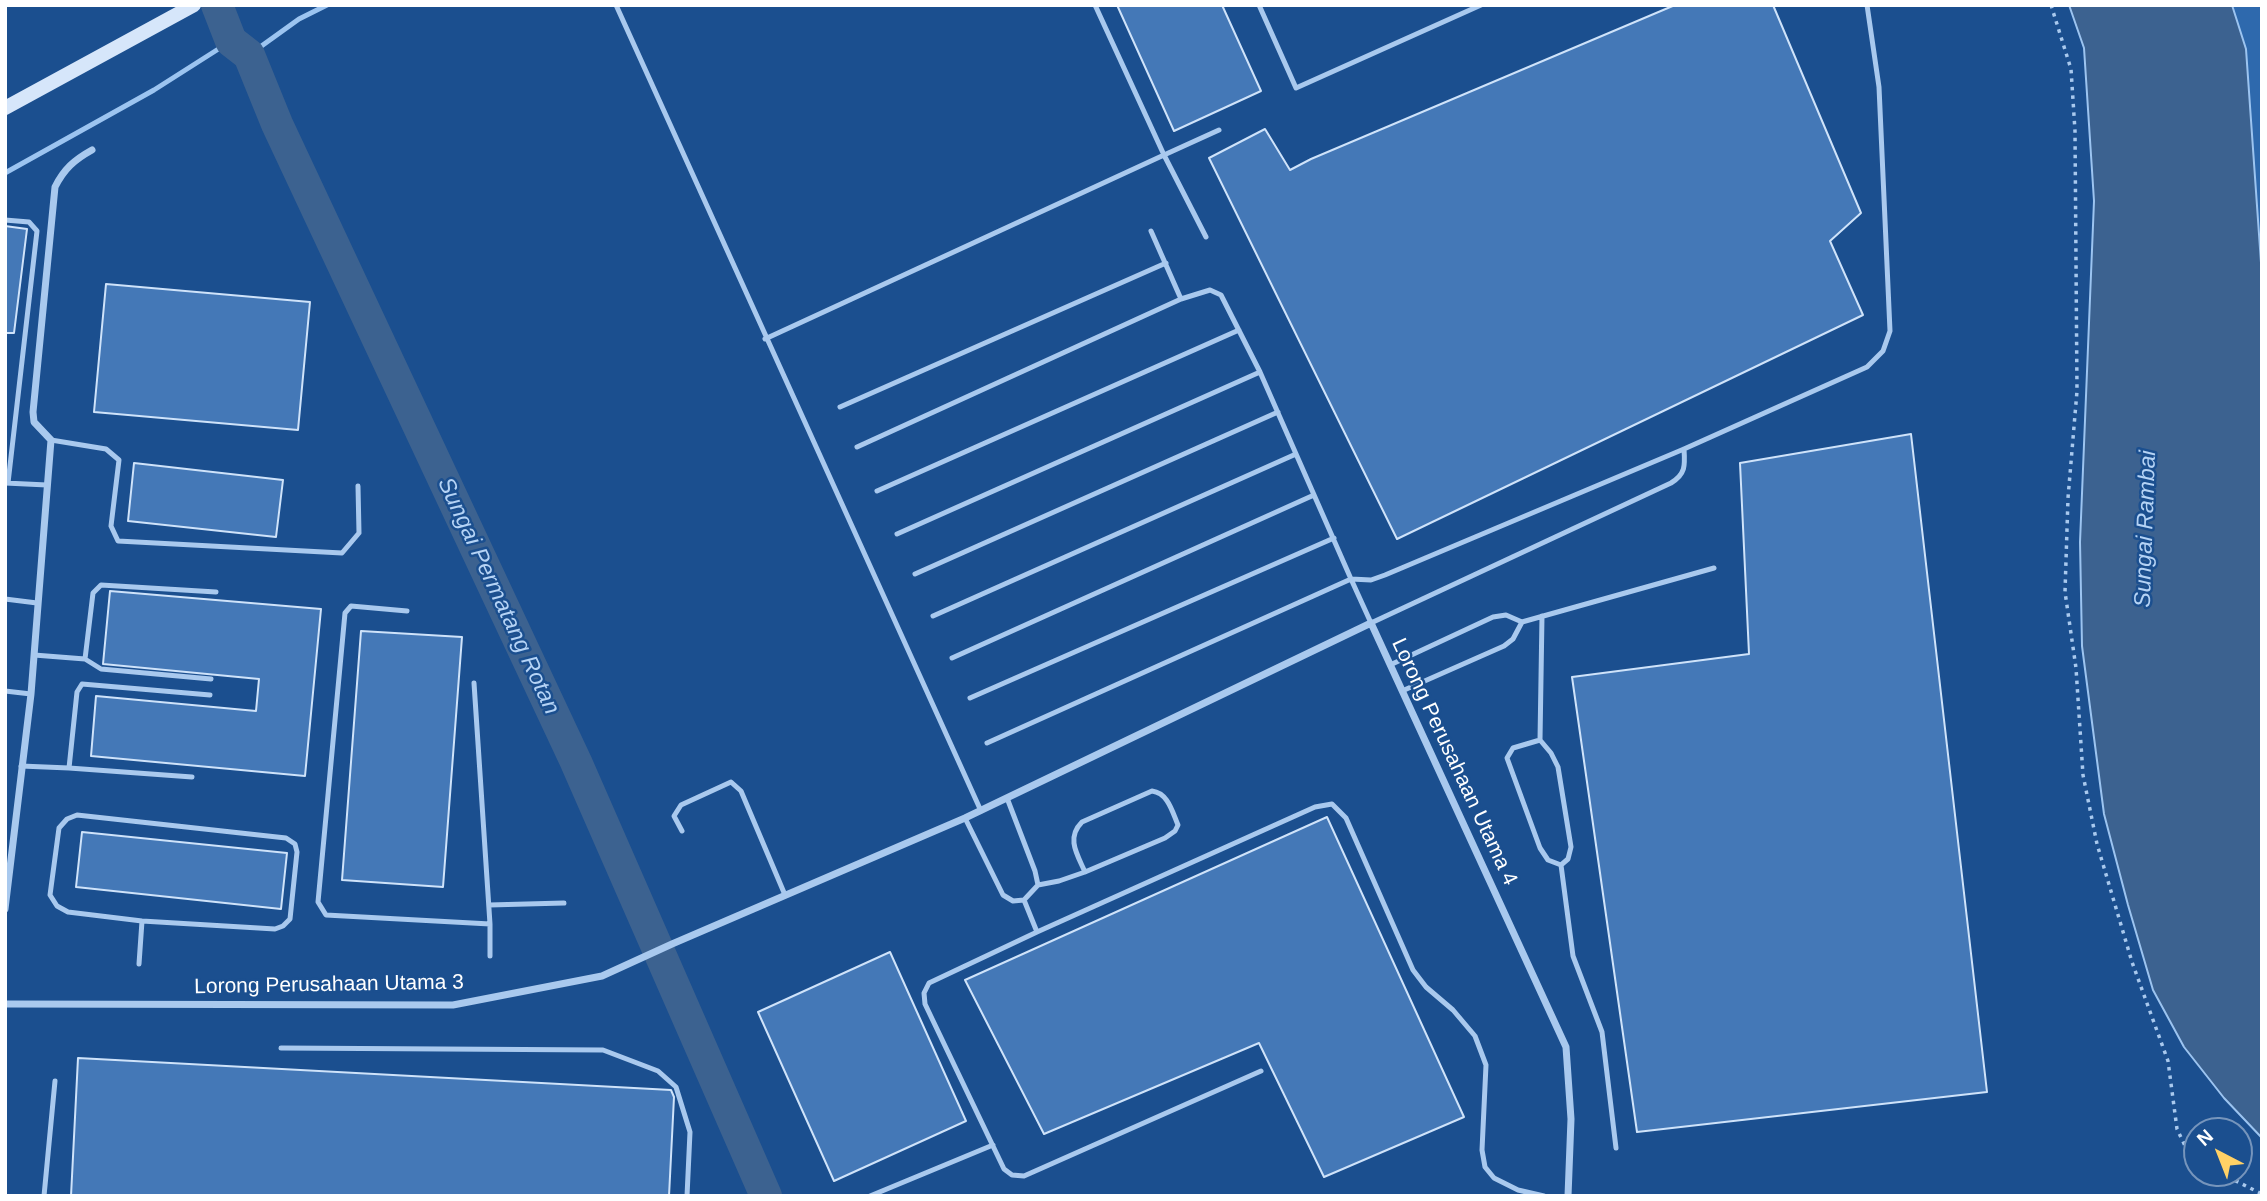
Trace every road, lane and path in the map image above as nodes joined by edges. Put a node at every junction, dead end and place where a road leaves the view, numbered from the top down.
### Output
1 (616, 5) edge
2 (1096, 5) edge
3 (1259, 5) edge
4 (1481, 5) edge
5 (1867, 5) edge
6 (2051, 5) edge
7 (187, 8) edge
8 (5, 108) edge
9 (1219, 130) dead end
10 (92, 150) dead end
11 (1164, 155) junction
12 (5, 220) edge
13 (1151, 231) dead end
14 (1206, 237) dead end
15 (1166, 263) junction
16 (1181, 299) junction
17 (1239, 330) junction
18 (765, 339) junction
19 (1260, 372) junction
20 (840, 407) dead end
21 (1278, 412) junction
22 (51, 440) junction
23 (857, 447) dead end
24 (1684, 449) junction
25 (1296, 454) junction
26 (7, 483) edge
27 (47, 485) junction
28 (358, 485) dead end
29 (877, 491) dead end
30 (1314, 495) junction
31 (897, 534) dead end
32 (1334, 538) junction
33 (1714, 568) dead end
34 (915, 574) dead end
35 (1351, 579) junction
36 (216, 592) dead end
37 (5, 599) edge
38 (37, 603) junction
39 (408, 611) dead end
40 (933, 616) dead end
41 (1542, 616) junction
42 (1371, 622) junction
43 (1522, 622) junction
44 (34, 655) junction
45 (953, 658) dead end
46 (85, 659) junction
47 (1390, 665) junction
48 (211, 679) dead end
49 (474, 683) dead end
50 (5, 691) edge
51 (1402, 691) junction
52 (31, 694) junction
53 (210, 695) dead end
54 (970, 698) dead end
55 (1539, 740) junction
56 (987, 743) dead end
57 (22, 766) junction
58 (69, 768) junction
59 (191, 777) dead end
60 (1007, 798) junction
61 (993, 805) joint
62 (981, 811) junction
63 (965, 818) junction
64 (682, 831) dead end
65 (9, 851) edge
66 (1561, 865) junction
67 (1085, 872) junction
68 (1038, 885) junction
69 (785, 895) junction
70 (1024, 900) junction
71 (564, 903) dead end
72 (489, 905) junction
73 (5, 909) edge
74 (142, 921) junction
75 (490, 924) junction
76 (1037, 932) junction
77 (490, 956) dead end
78 (139, 964) dead end
79 (5, 1004) edge
80 (281, 1048) dead end
81 (1261, 1071) dead end
82 (55, 1082) dead end
83 (2183, 1142) edge
84 (993, 1144) junction
85 (1616, 1149) dead end
86 (44, 1196) edge
87 (687, 1196) edge
88 (870, 1196) edge
89 (1544, 1196) edge
90 (1568, 1196) edge

1 - 18 lane
2 - 11 lane
3 - 4 lane
5 - 24 lane
6 - 83 path
7 - 8 street
9 - 11 lane
10 - 22 street
11 - 14 lane
11 - 18 lane
12 - 26 lane
13 - 15 lane
15 - 16 lane
15 - 20 lane
16 - 17 lane
16 - 23 lane
17 - 19 lane
17 - 29 lane
18 - 62 lane
19 - 21 lane
19 - 31 lane
21 - 25 lane
21 - 34 lane
22 - 27 street
22 - 28 lane
24 - 35 lane
24 - 42 lane
25 - 30 lane
25 - 40 lane
26 - 27 lane
27 - 38 street
30 - 32 lane
30 - 45 lane
32 - 35 lane
32 - 54 lane
33 - 41 lane
35 - 42 lane
35 - 56 lane
36 - 46 lane
37 - 38 lane
38 - 44 street
39 - 75 lane
41 - 43 lane
41 - 55 lane
42 - 47 street, Lorong Perusahaan Utama 4
42 - 60 street, Lorong Perusahaan Utama 4
43 - 47 lane
43 - 51 lane
44 - 46 lane
44 - 52 street
46 - 48 lane
47 - 51 street, Lorong Perusahaan Utama 4
49 - 72 lane
50 - 52 lane
51 - 90 street, Lorong Perusahaan Utama 4
52 - 57 street
53 - 58 lane
55 - 66 lane
55 - 66 lane
57 - 58 lane
57 - 65 street
58 - 59 lane
60 - 61 street, Lorong Perusahaan Utama 4
60 - 68 lane
61 - 62 street, Lorong Perusahaan Utama 3
62 - 63 street, Lorong Perusahaan Utama 3
63 - 69 street, Lorong Perusahaan Utama 3
63 - 70 lane
64 - 69 lane
65 - 73 street
66 - 85 lane
67 - 67 lane
67 - 68 lane
68 - 70 lane
69 - 79 street, Lorong Perusahaan Utama 3
70 - 76 lane
71 - 72 lane
72 - 75 lane
74 - 74 lane
74 - 78 lane
75 - 77 lane
76 - 84 lane
76 - 89 lane
80 - 87 lane
81 - 84 lane
82 - 86 lane
84 - 88 lane

